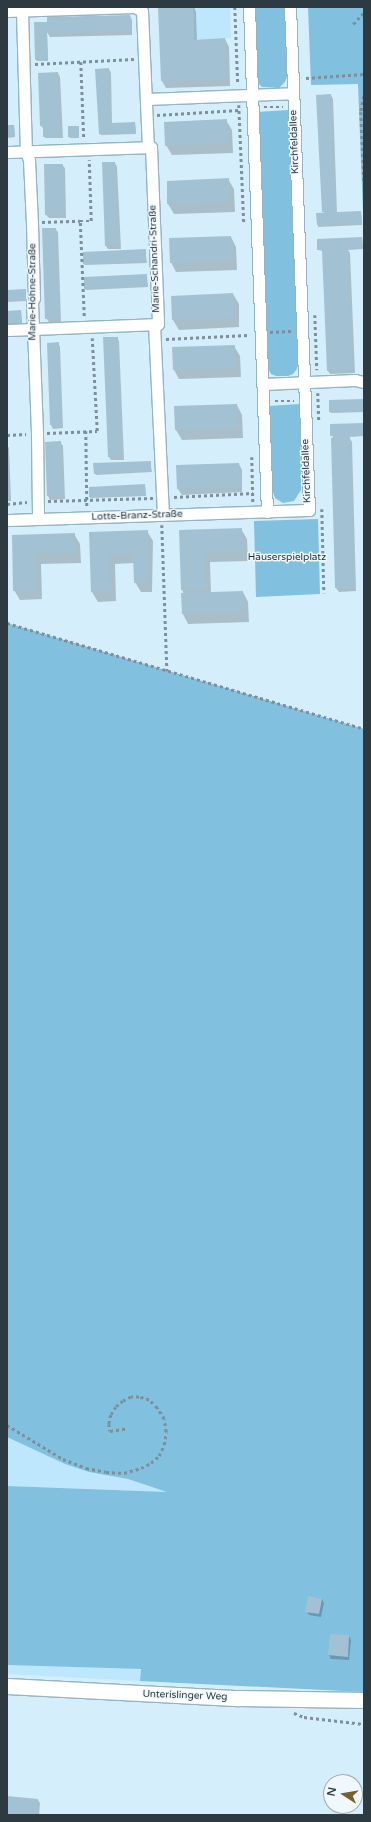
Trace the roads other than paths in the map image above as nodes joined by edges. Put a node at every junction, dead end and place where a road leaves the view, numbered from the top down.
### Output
1 (135, 7) edge
2 (249, 7) edge
3 (290, 7) edge
4 (7, 11) edge
5 (22, 11) junction
6 (293, 93) junction
7 (252, 95) junction
8 (146, 99) junction
9 (148, 147) junction
10 (26, 151) junction
11 (7, 152) edge
12 (154, 324) junction
13 (33, 329) junction
14 (7, 330) edge
15 (305, 382) junction
16 (364, 382) edge
17 (264, 384) junction
18 (268, 512) junction
19 (163, 515) junction
20 (38, 519) junction
21 (7, 520) edge
22 (7, 1686) edge
23 (364, 1700) edge

1 - 5 street
1 - 8 street, Marie-Schandri-Straße
2 - 7 street
3 - 6 street, Kirchfeldallee
4 - 5 street
5 - 10 street, Marie-Höhne-Straße
6 - 7 street
6 - 15 street, Kirchfeldallee
7 - 8 street
7 - 17 street
8 - 9 street, Marie-Schandri-Straße
9 - 10 street
9 - 12 street, Marie-Schandri-Straße
10 - 11 street
10 - 13 street, Marie-Höhne-Straße
12 - 13 street
12 - 19 street, Marie-Schandri-Straße
13 - 14 street
13 - 20 street, Marie-Höhne-Straße
15 - 16 street
15 - 17 street
15 - 18 street, Kirchfeldallee
17 - 18 street
18 - 19 street, Lotte-Branz-Straße
19 - 20 street, Lotte-Branz-Straße
20 - 21 street, Lotte-Branz-Straße
22 - 23 street, Unterislinger Weg

